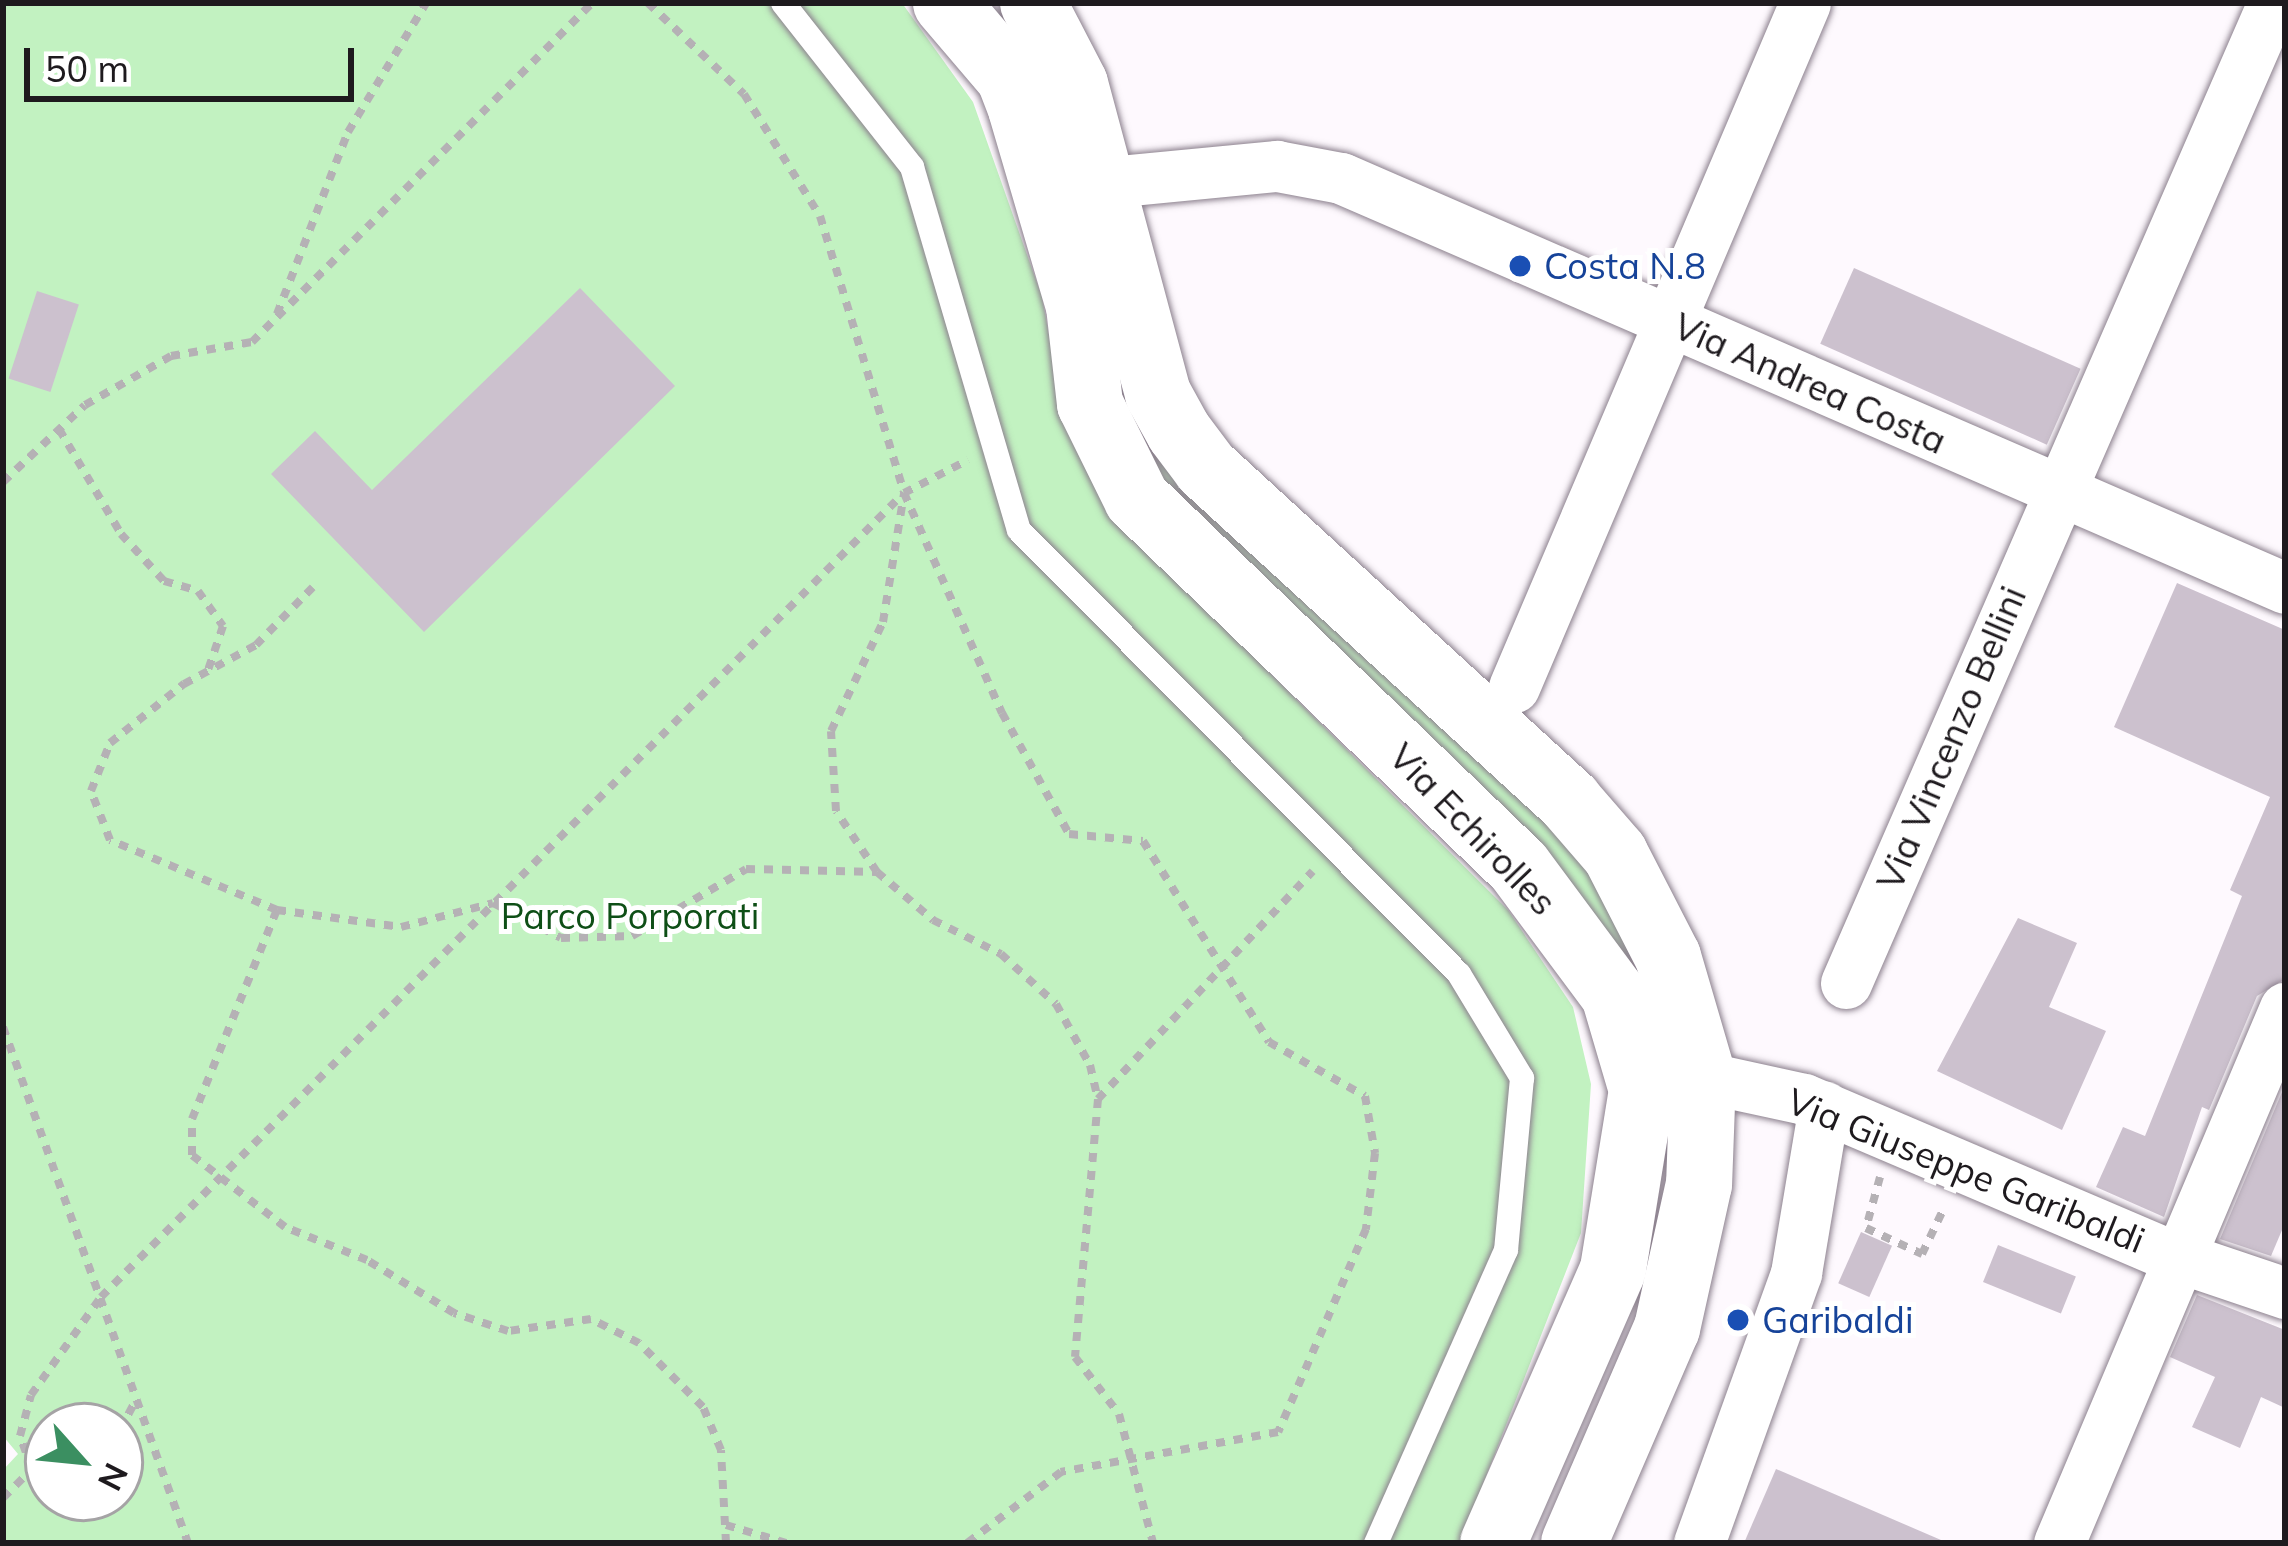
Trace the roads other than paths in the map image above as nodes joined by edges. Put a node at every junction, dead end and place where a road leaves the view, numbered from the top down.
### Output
1 (783, 3) edge
2 (946, 3) edge
3 (1033, 3) edge
4 (1805, 3) edge
5 (2273, 3) edge
6 (1079, 186) junction
7 (1669, 320) junction
8 (2056, 492) junction
9 (2285, 588) edge
10 (1514, 686) dead end
11 (1846, 983) dead end
12 (2285, 1008) edge
13 (1672, 1084) junction
14 (1824, 1106) junction
15 (2179, 1254) junction
16 (2285, 1293) edge
17 (1376, 1543) edge
18 (1492, 1543) edge
19 (1574, 1543) edge
20 (1699, 1543) edge
21 (2059, 1543) edge

1 - 17 lane
2 - 6 street
3 - 6 street
4 - 7 street
5 - 8 street, Via Vincenzo Bellini
6 - 7 street, Via Andrea Costa
6 - 13 street
7 - 8 street, Via Andrea Costa
7 - 10 street
8 - 9 street, Via Andrea Costa
8 - 11 street, Via Vincenzo Bellini
12 - 15 street
13 - 14 street, Via Giuseppe Garibaldi
13 - 18 street
13 - 19 street
14 - 15 street, Via Giuseppe Garibaldi
14 - 20 street
15 - 16 street, Via Giuseppe Garibaldi
15 - 21 street

